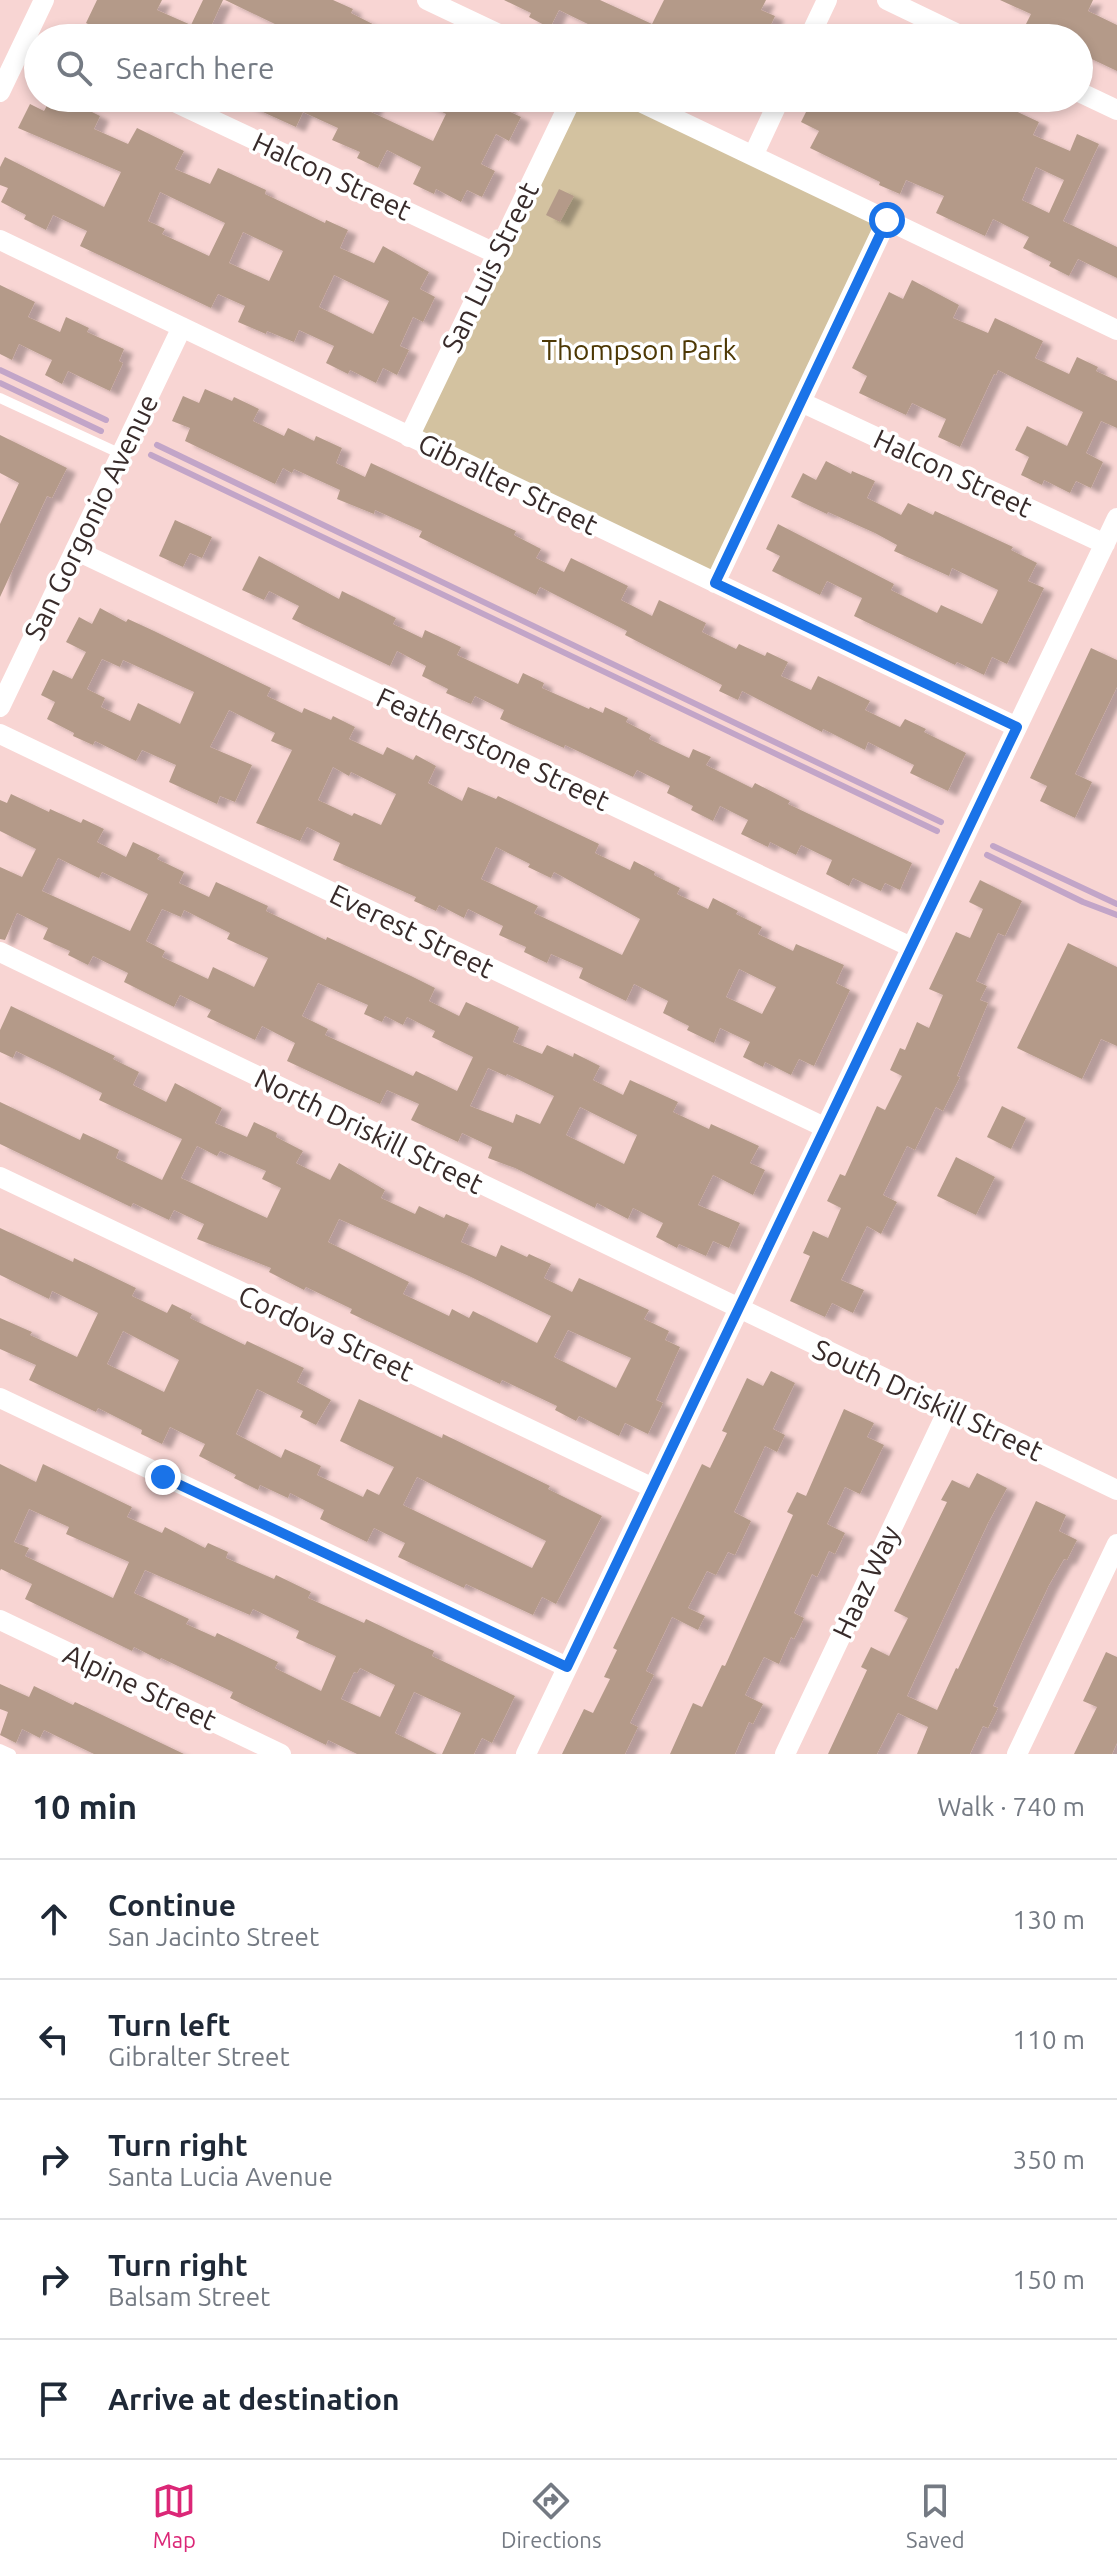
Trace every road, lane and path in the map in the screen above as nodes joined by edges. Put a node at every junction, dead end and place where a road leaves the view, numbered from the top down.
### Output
1 (44, 0) edge
2 (427, 0) edge
3 (827, 0) edge
4 (887, 0) edge
5 (37, 24) edge
6 (478, 24) edge
7 (816, 24) edge
8 (937, 24) edge
9 (24, 52) edge
10 (0, 92) edge
11 (1093, 99) edge
12 (1117, 110) edge
13 (196, 112) edge
14 (565, 112) edge
15 (661, 112) edge
16 (773, 112) edge
17 (753, 156) junction
18 (887, 220) junction
19 (0, 240) edge
20 (497, 254) junction
21 (182, 327) junction
22 (1117, 330) edge
23 (0, 398) edge
24 (801, 402) junction
25 (409, 437) junction
26 (121, 454) junction
27 (1117, 518) edge
28 (1105, 544) junction
29 (75, 550) junction
30 (715, 583) junction
31 (0, 707) edge
32 (1017, 727) junction
33 (0, 734) edge
34 (911, 947) junction
35 (0, 952) edge
36 (824, 1127) junction
37 (0, 1177) edge
38 (738, 1310) junction
39 (0, 1398) edge
40 (948, 1410) junction
41 (653, 1488) junction
42 (1117, 1490) edge
43 (1117, 1544) edge
44 (0, 1620) edge
45 (567, 1667) junction
46 (0, 1749) edge
47 (11, 1754) edge
48 (281, 1754) edge
49 (526, 1754) edge
50 (785, 1754) edge
51 (1017, 1754) edge

1 - 5 street
2 - 6 street
3 - 7 street
4 - 8 street
9 - 10 street
11 - 12 street
13 - 20 street, Halcon Street
14 - 20 street, San Luis Street
15 - 17 street
16 - 17 street
17 - 18 street
18 - 22 street
18 - 24 street
19 - 21 street, Gibralter Street
20 - 25 street, San Luis Street
21 - 25 street, Gibralter Street
21 - 26 street, San Gorgonio Avenue
23 - 26 lane
24 - 28 street, Halcon Street
24 - 30 street
25 - 30 street, Gibralter Street
26 - 29 street, San Gorgonio Avenue
27 - 28 street
28 - 32 street
29 - 31 street, San Gorgonio Avenue
29 - 34 street, Featherstone Street
30 - 32 street, Gibralter Street
32 - 34 street
33 - 36 street, Everest Street
34 - 36 street
35 - 38 street, North Driskill Street
36 - 38 street
37 - 41 street, Cordova Street
38 - 40 street, South Driskill Street
38 - 41 street
39 - 45 street
40 - 42 street, South Driskill Street
40 - 50 street, Haaz Way
41 - 45 street
43 - 51 street
44 - 48 street, Alpine Street
45 - 49 street
46 - 47 lane

